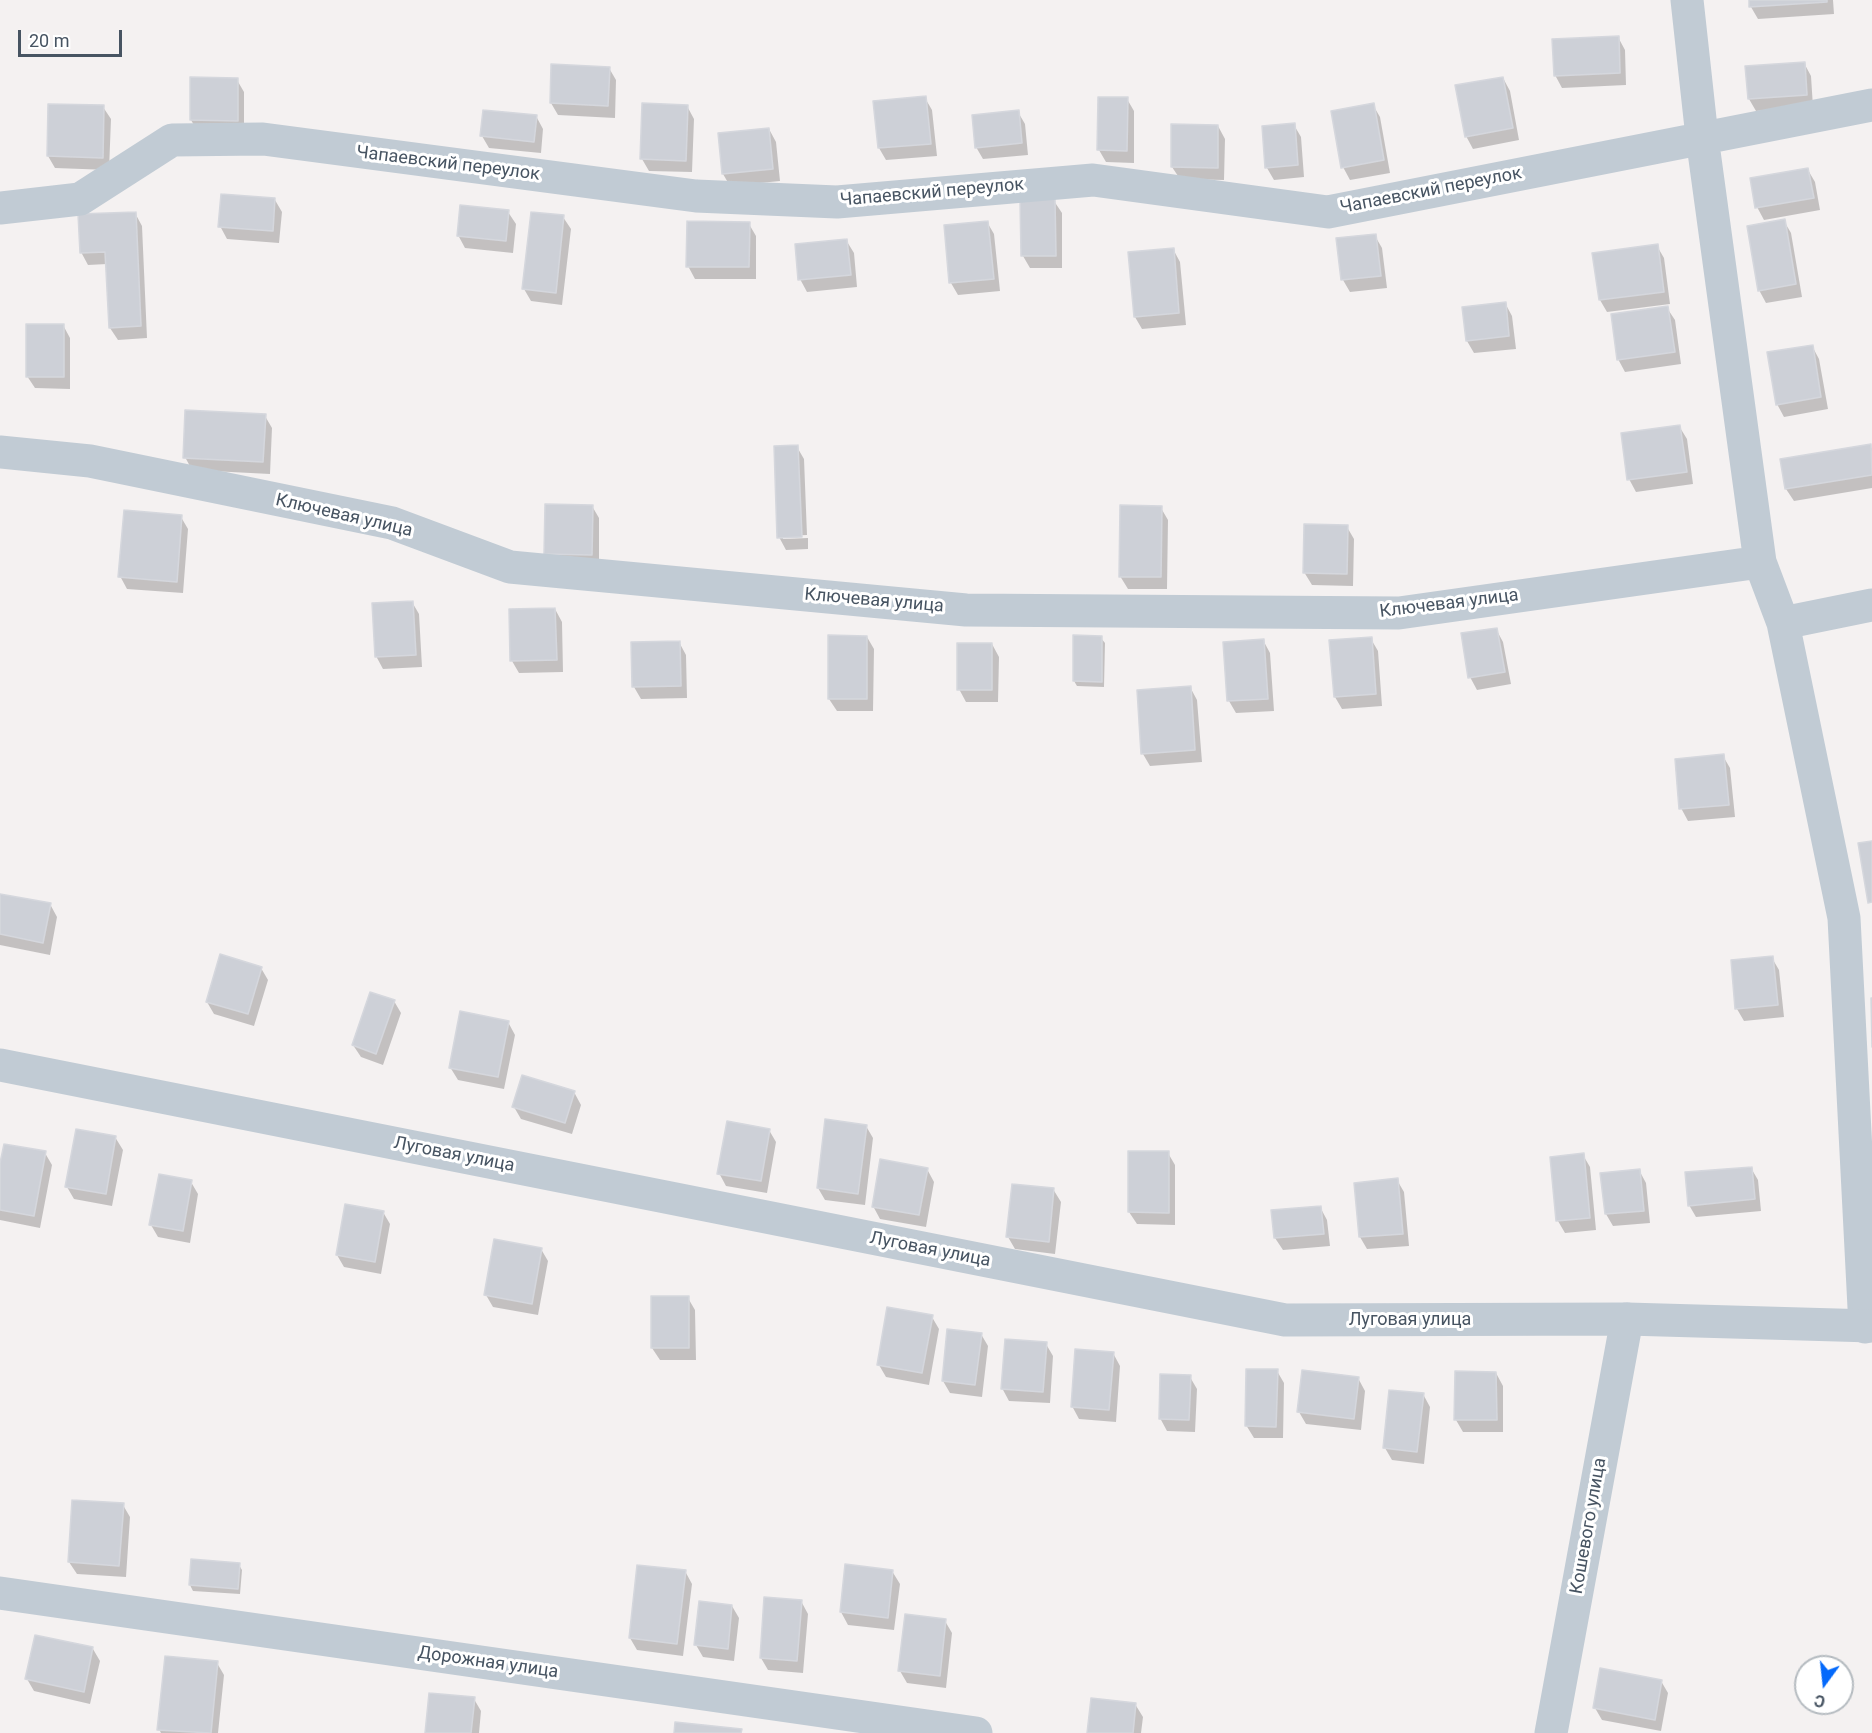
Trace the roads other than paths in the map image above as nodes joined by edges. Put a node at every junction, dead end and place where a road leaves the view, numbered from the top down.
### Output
1 (1687, 0) edge
2 (1872, 105) edge
3 (1702, 137) junction
4 (0, 208) edge
5 (0, 452) edge
6 (1760, 562) junction
7 (1872, 605) edge
8 (1782, 623) junction
9 (0, 1065) edge
10 (1627, 1318) junction
11 (1869, 1327) edge
12 (0, 1593) edge
13 (976, 1733) edge
14 (1551, 1733) edge

1 - 3 street
2 - 3 street, Чапаевский переулок
3 - 4 street, Чапаевский переулок
3 - 6 street
5 - 6 street, Ключевая улица
6 - 8 street
7 - 8 street
8 - 11 street
9 - 10 street, Луговая улица
10 - 11 street, Луговая улица
10 - 14 street, Кошевого улица
12 - 13 street, Дорожная улица

